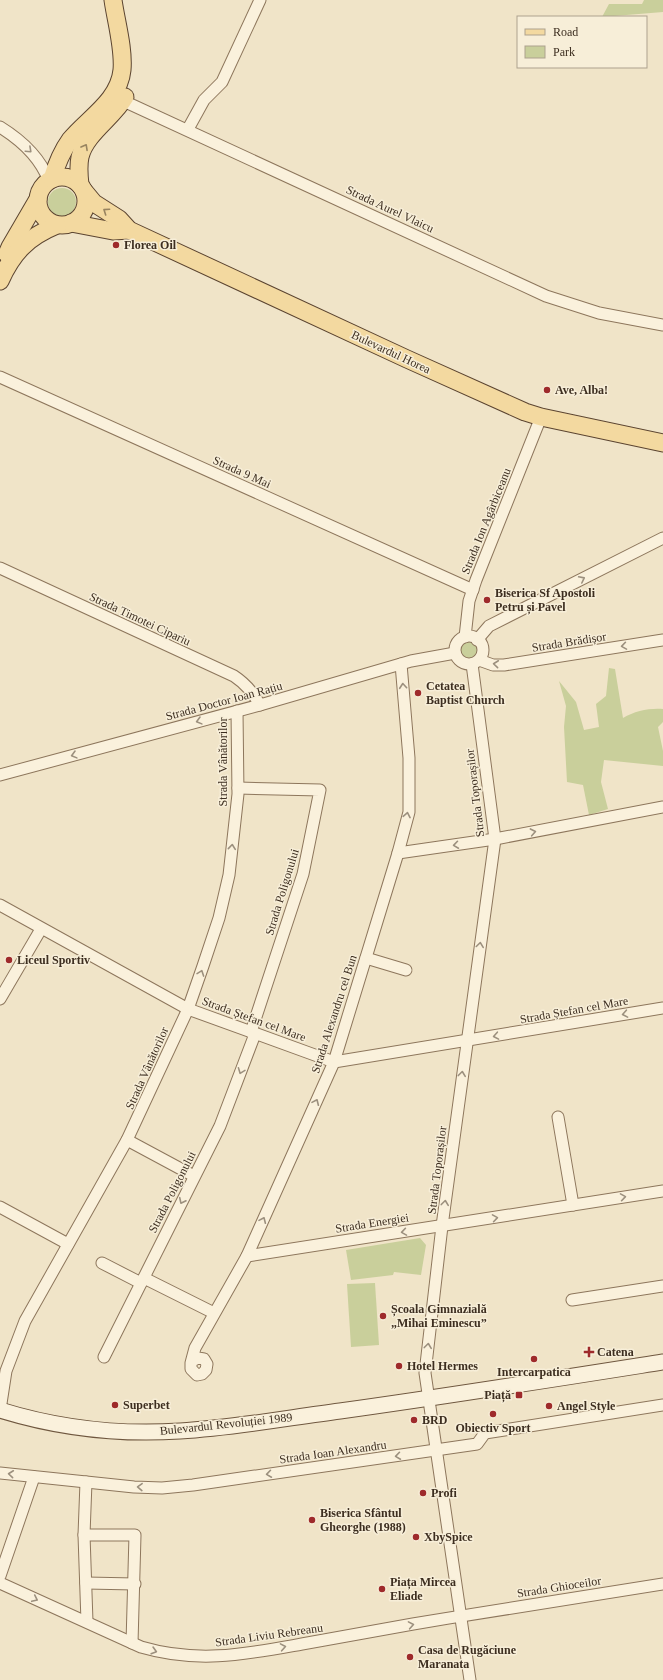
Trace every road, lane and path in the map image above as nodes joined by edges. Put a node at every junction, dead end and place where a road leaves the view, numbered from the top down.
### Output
1 (113, 0) edge
2 (123, 0) edge
3 (260, 0) edge
4 (118, 98) junction
5 (0, 127) edge
6 (188, 129) junction
7 (50, 180) junction
8 (82, 188) junction
9 (38, 199) junction
10 (64, 224) junction
11 (129, 230) junction
12 (2, 276) edge
13 (663, 325) edge
14 (0, 377) edge
15 (541, 417) junction
16 (663, 442) edge
17 (663, 538) edge
18 (0, 568) edge
19 (473, 590) junction
20 (465, 637) junction
21 (477, 640) junction
22 (663, 640) edge
23 (455, 653) junction
24 (475, 662) junction
25 (402, 664) junction
26 (260, 705) junction
27 (237, 711) junction
28 (0, 775) edge
29 (238, 788) junction
30 (663, 807) edge
31 (495, 839) junction
32 (398, 853) junction
33 (0, 905) edge
34 (41, 929) junction
35 (366, 958) junction
36 (406, 970) dead end
37 (0, 998) edge
38 (663, 1008) edge
39 (188, 1009) junction
40 (253, 1033) junction
41 (466, 1041) junction
42 (334, 1062) junction
43 (558, 1117) dead end
44 (127, 1140) junction
45 (194, 1176) junction
46 (663, 1191) edge
47 (573, 1205) junction
48 (0, 1208) edge
49 (442, 1226) junction
50 (68, 1244) junction
51 (246, 1256) junction
52 (102, 1263) dead end
53 (142, 1281) junction
54 (663, 1286) edge
55 (572, 1300) dead end
56 (214, 1313) junction
57 (104, 1357) dead end
58 (196, 1359) dead end
59 (663, 1362) edge
60 (429, 1399) junction
61 (663, 1405) edge
62 (0, 1410) edge
63 (436, 1450) junction
64 (0, 1473) edge
65 (34, 1477) junction
66 (86, 1482) junction
67 (84, 1535) junction
68 (0, 1576) edge
69 (0, 1583) edge
70 (86, 1583) junction
71 (135, 1584) junction
72 (663, 1584) edge
73 (460, 1616) junction
74 (87, 1622) junction
75 (132, 1643) junction
76 (470, 1680) edge

1 - 4 main road
2 - 4 main road
3 - 6 street
4 - 6 street, Strada Aurel Vlaicu
4 - 7 main road
8 -> 4 main road
5 -> 7 street
6 - 13 street, Strada Aurel Vlaicu
7 - 8 main road
7 - 9 main road
8 - 10 main road
11 -> 8 main road
9 - 10 main road
9 - 12 main road
10 - 11 main road
10 - 12 main road
11 - 15 main road, Bulevardul Horea
14 - 19 street, Strada 9 Mai
15 - 16 main road, Bulevardul Horea
15 - 19 street, Strada Ion Agârbiceanu
21 -> 17 street
18 - 26 street, Strada Timotei Cipariu
19 - 20 street, Strada Ion Agârbiceanu
20 - 21 street
20 - 23 street
21 - 24 street
22 -> 24 street, Strada Brădișor
23 - 24 street
23 - 25 street, Strada Doctor Ioan Rațiu
24 - 31 street, Strada Toporașilor
25 - 26 street, Strada Doctor Ioan Rațiu
32 -> 25 street, Strada Alexandru cel Bun
26 - 27 street, Strada Doctor Ioan Rațiu
27 -> 28 street, Strada Doctor Ioan Rațiu
27 - 29 street, Strada Vânătorilor
39 -> 29 street, Strada Vânătorilor
29 - 40 street, Strada Poligonului
31 -> 30 street
31 -> 32 street
41 -> 31 street, Strada Toporașilor
32 - 35 street, Strada Alexandru cel Bun
33 - 34 street, Strada Ștefan cel Mare
34 - 37 street
34 - 39 street, Strada Ștefan cel Mare
35 - 36 street
35 - 42 street, Strada Alexandru cel Bun
38 -> 41 street, Strada Ștefan cel Mare
39 - 40 street, Strada Ștefan cel Mare
39 - 44 street, Strada Vânătorilor
40 - 42 street, Strada Ștefan cel Mare
40 -> 45 street, Strada Poligonului
41 - 42 street, Strada Ștefan cel Mare
49 -> 41 street, Strada Toporașilor
51 -> 42 street, Strada Alexandru cel Bun
43 - 47 street
44 - 45 street
44 - 50 street, Strada Vânătorilor
45 -> 53 street, Strada Poligonului
47 -> 46 street, Strada Energiei
49 -> 47 street, Strada Energiei
48 - 50 street
49 -> 51 street, Strada Energiei
60 -> 49 street, Strada Toporașilor
50 - 62 street, Strada Vânătorilor
51 - 56 street, Strada Alexandru cel Bun
52 - 53 street
53 - 56 street
53 - 57 street, Strada Poligonului
54 - 55 street
56 - 58 street, Strada Alexandru cel Bun
59 - 60 main road, Bulevardul Revoluției 1989
60 - 62 main road, Bulevardul Revoluției 1989
60 - 63 street, Strada Toporașilor
61 - 63 street, Strada Ioan Alexandru
63 -> 66 street, Strada Ioan Alexandru
63 - 73 street, Strada Toporașilor
65 -> 64 street, Strada Ioan Alexandru
65 - 66 street, Strada Ioan Alexandru
65 - 68 street
66 - 67 street
67 - 70 street
67 - 71 street
69 -> 74 street, Strada Liviu Rebreanu
70 - 71 street
70 - 74 street
71 - 75 street
72 - 73 street, Strada Ghioceilor
75 -> 73 street, Strada Liviu Rebreanu
73 - 76 street, Strada Toporașilor
74 - 75 street, Strada Liviu Rebreanu

